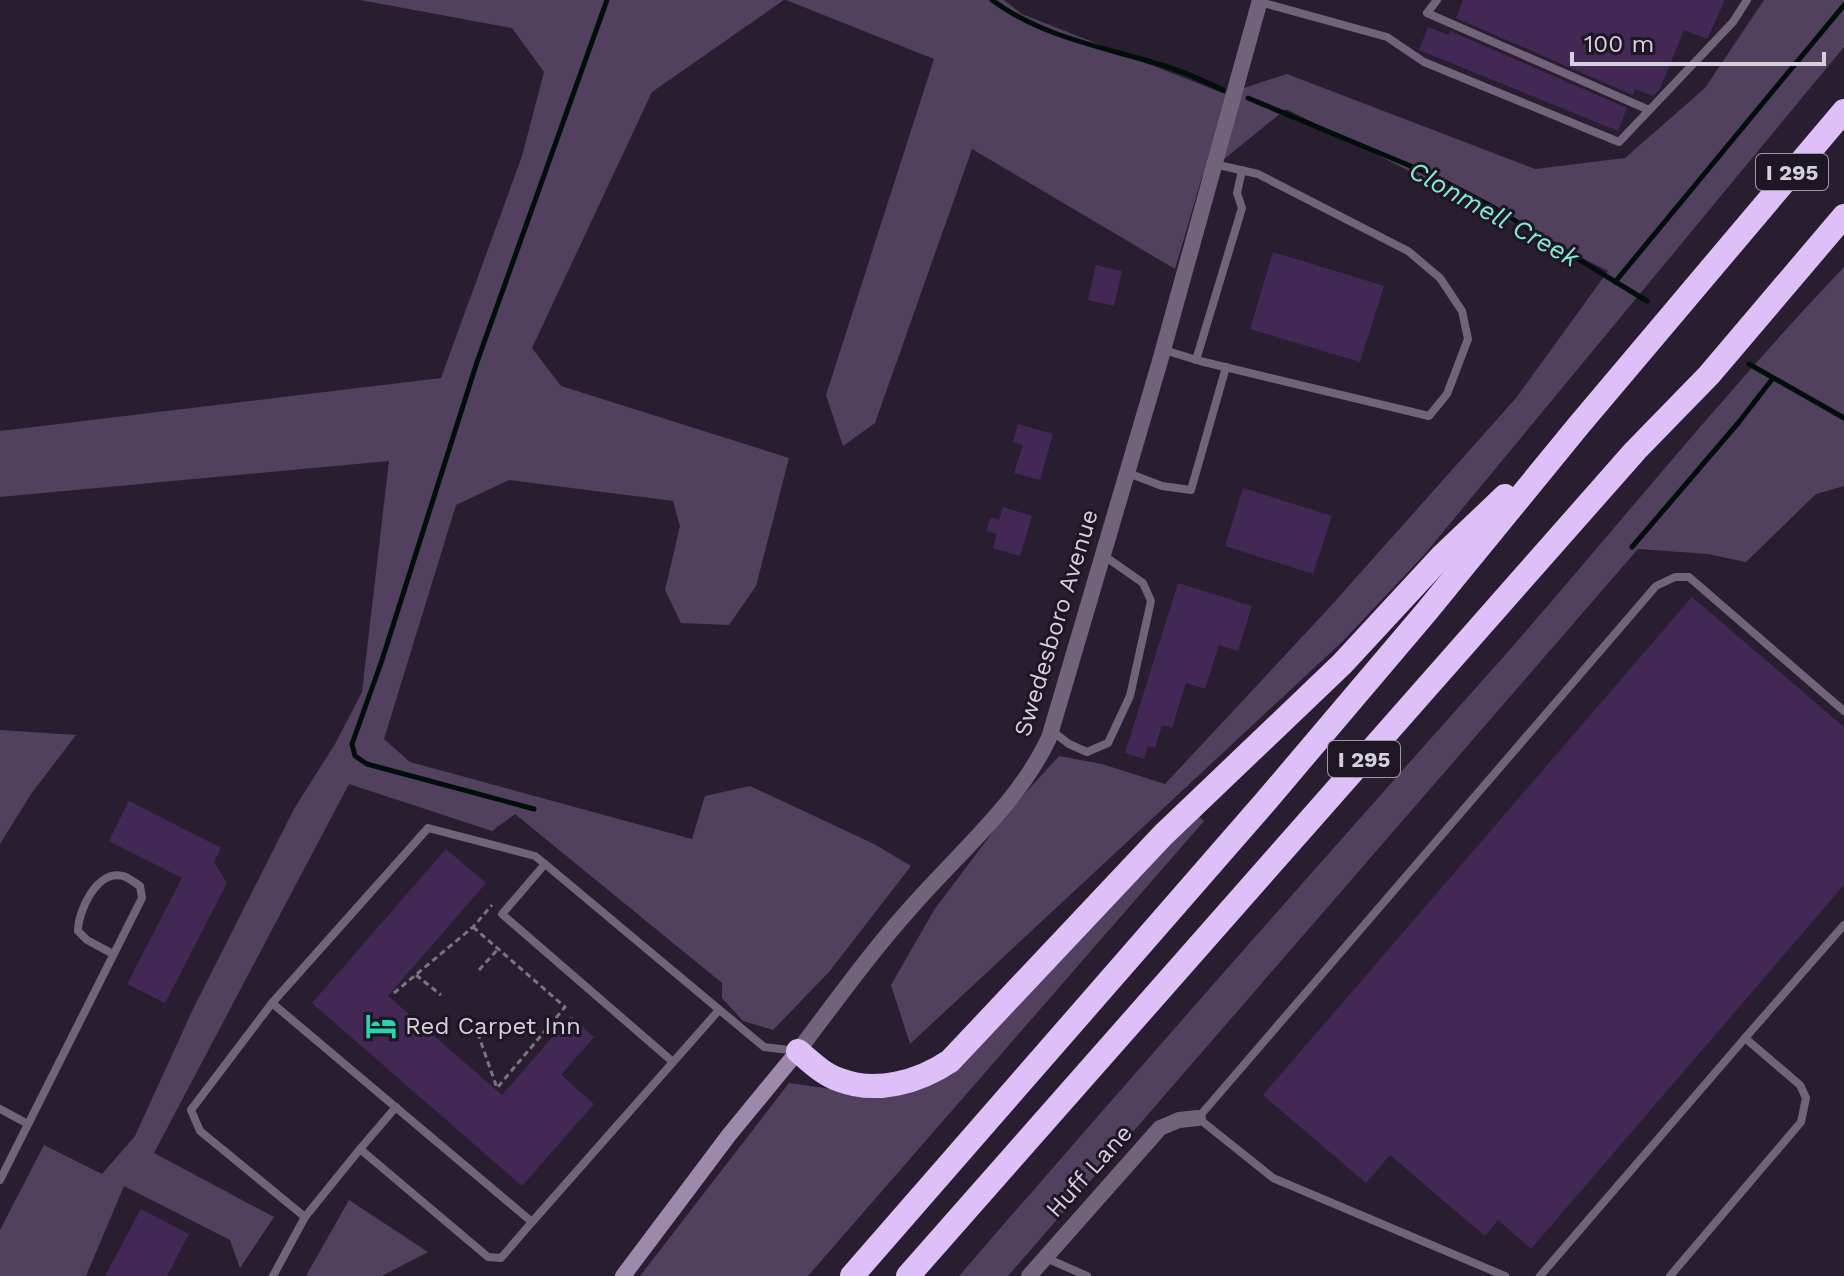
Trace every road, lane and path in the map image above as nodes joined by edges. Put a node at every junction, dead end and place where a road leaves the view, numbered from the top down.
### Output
1 (1437, 0) edge
2 (1747, 0) edge
3 (1260, 1) edge
4 (1649, 110) junction
5 (1844, 111) edge
6 (1214, 164) junction
7 (1242, 170) junction
8 (1844, 216) edge
9 (1844, 231) edge
10 (1789, 280) junction
11 (1164, 350) junction
12 (1196, 360) junction
13 (1226, 367) junction
14 (1579, 425) junction
15 (1128, 473) junction
16 (1103, 555) junction
17 (1844, 711) edge
18 (1052, 731) junction
19 (545, 864) junction
20 (500, 895) dead end
21 (1844, 925) edge
22 (473, 927) junction
23 (498, 949) junction
24 (113, 954) junction
25 (479, 970) dead end
26 (416, 975) junction
27 (394, 993) dead end
28 (441, 995) dead end
29 (272, 1003) junction
30 (719, 1010) junction
31 (477, 1031) dead end
32 (1745, 1038) junction
33 (798, 1051) junction
34 (673, 1062) junction
35 (396, 1107) junction
36 (0, 1109) edge
37 (1198, 1118) junction
38 (28, 1124) junction
39 (360, 1149) junction
40 (0, 1180) edge
41 (305, 1217) junction
42 (532, 1222) junction
43 (1045, 1258) junction
44 (273, 1276) edge
45 (623, 1276) edge
46 (852, 1276) edge
47 (910, 1276) edge
48 (1029, 1276) edge
49 (1087, 1276) edge
50 (1505, 1276) edge
51 (1540, 1276) edge
52 (1670, 1276) edge

1 - 4 lane
2 - 4 lane
3 - 4 lane
3 - 6 street, Swedesboro Avenue
5 - 14 highway, I 295
6 - 7 lane
6 - 11 street, Swedesboro Avenue
7 - 12 lane
7 - 13 lane
8 - 10 highway, I 295
9 - 10 highway
10 - 47 highway, I 295
11 - 12 lane
11 - 15 street, Swedesboro Avenue
12 - 13 lane
13 - 15 lane
14 - 33 highway
14 - 46 highway, I 295
15 - 16 street, Swedesboro Avenue
16 - 18 street, Swedesboro Avenue
16 - 18 lane
17 - 37 lane
18 - 33 street, Swedesboro Avenue
19 - 29 lane
19 - 30 lane
19 - 34 lane
20 - 22 path
21 - 32 lane
22 - 23 path
22 - 26 path
23 - 25 path
23 - 31 path
24 - 24 lane
24 - 38 lane
26 - 27 path
26 - 28 path
29 - 35 lane
29 - 41 lane
30 - 33 lane
30 - 34 lane
32 - 51 lane
32 - 52 lane
33 - 45 main road, Swedesboro Avenue
34 - 42 lane
35 - 39 lane
35 - 42 lane
36 - 38 lane
37 - 43 street, Huff Lane
37 - 50 lane
38 - 40 lane
39 - 41 lane
39 - 42 lane
41 - 44 lane
43 - 48 street, Huff Lane
43 - 49 lane

